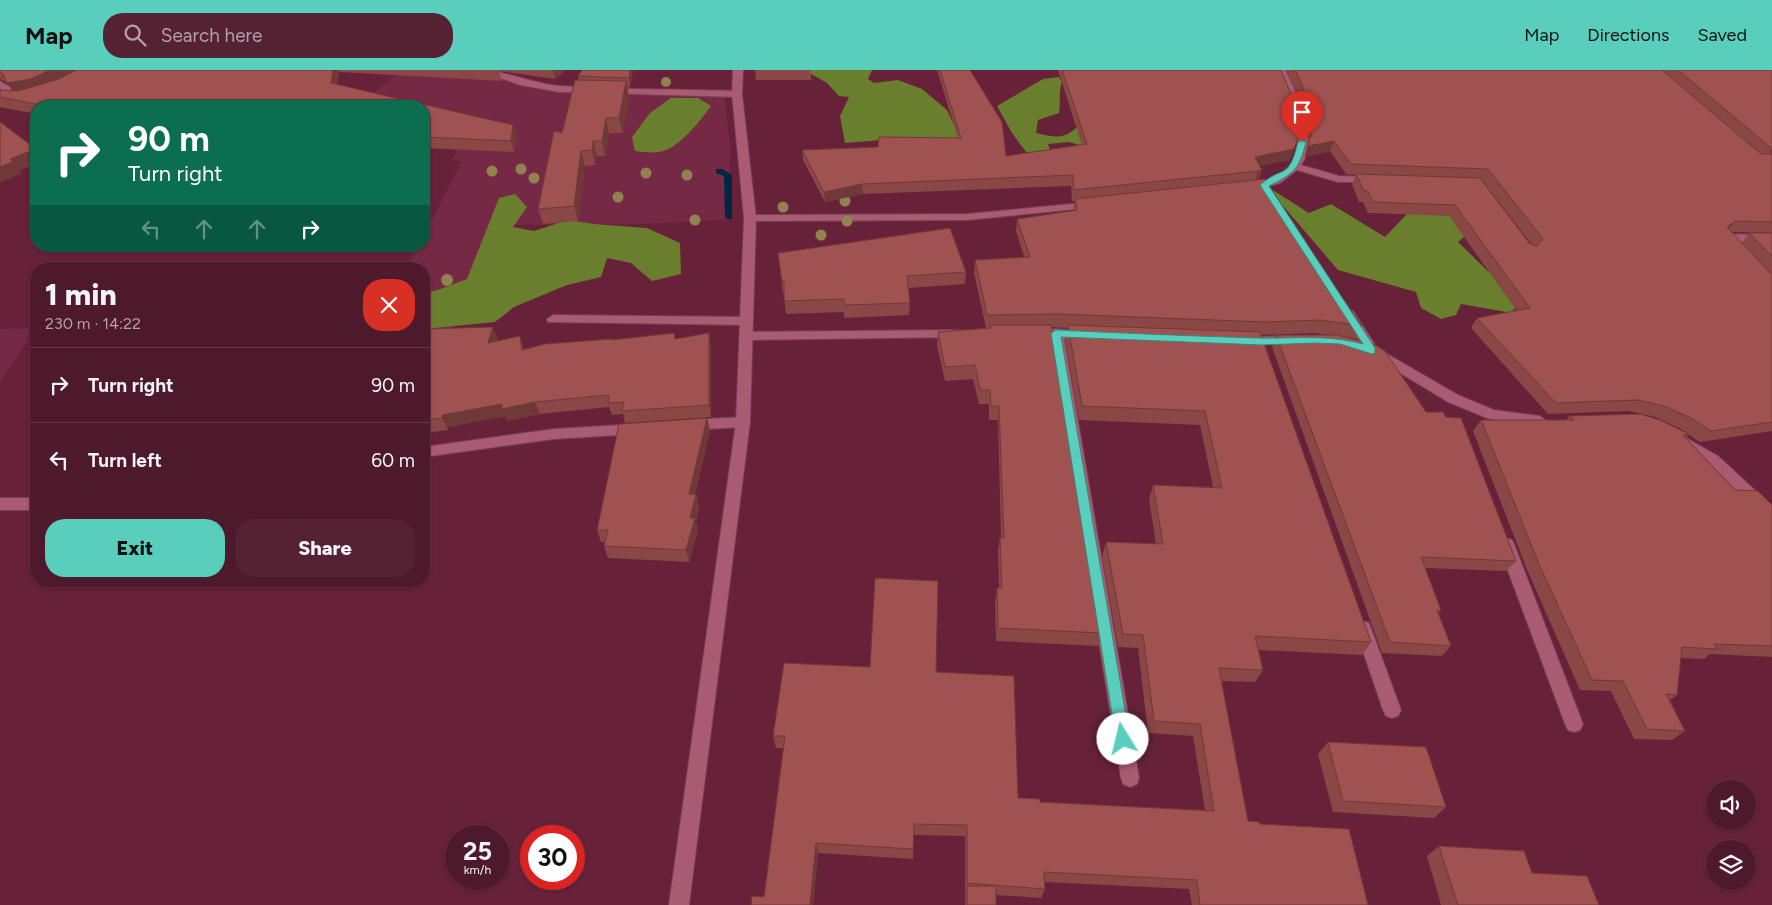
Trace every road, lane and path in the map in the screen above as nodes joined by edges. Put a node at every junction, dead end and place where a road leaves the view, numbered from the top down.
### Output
1 (483, 70) edge
2 (738, 70) edge
3 (1280, 70) edge
4 (0, 84) edge
5 (737, 94) junction
6 (33, 97) edge
7 (1294, 166) junction
8 (1386, 180) edge
9 (1240, 190) edge
10 (1108, 204) edge
11 (750, 218) junction
12 (1772, 239) edge
13 (1739, 252) edge
14 (1340, 301) edge
15 (553, 319) dead end
16 (747, 329) junction
17 (1056, 333) junction
18 (966, 334) edge
19 (1016, 334) edge
20 (1105, 335) edge
21 (1231, 340) edge
22 (1306, 340) edge
23 (1261, 341) junction
24 (1348, 343) edge
25 (1372, 350) junction
26 (1267, 360) edge
27 (1451, 398) junction
28 (1458, 416) edge
29 (1557, 421) edge
30 (743, 422) junction
31 (673, 426) edge
32 (653, 428) edge
33 (1666, 431) edge
34 (430, 451) edge
35 (0, 504) edge
36 (30, 504) edge
37 (1772, 515) edge
38 (1500, 528) edge
39 (1359, 618) edge
40 (1392, 710) dead end
41 (1574, 724) dead end
42 (1130, 778) dead end
43 (678, 905) edge

1 - 5 street
2 - 5 street
3 - 7 street
4 - 6 street
5 - 11 street
7 - 8 street
7 - 9 street
10 - 11 street
11 - 16 street
12 - 13 street
14 - 25 street
15 - 16 street
16 - 18 street
16 - 30 street
17 - 19 street
17 - 20 street
17 - 42 street
21 - 23 street
22 - 23 street
23 - 26 street
24 - 25 street
25 - 27 street
27 - 28 street
27 - 29 street
30 - 31 street
30 - 43 street
32 - 34 street
33 - 37 street
35 - 36 street
38 - 41 street
39 - 40 street

